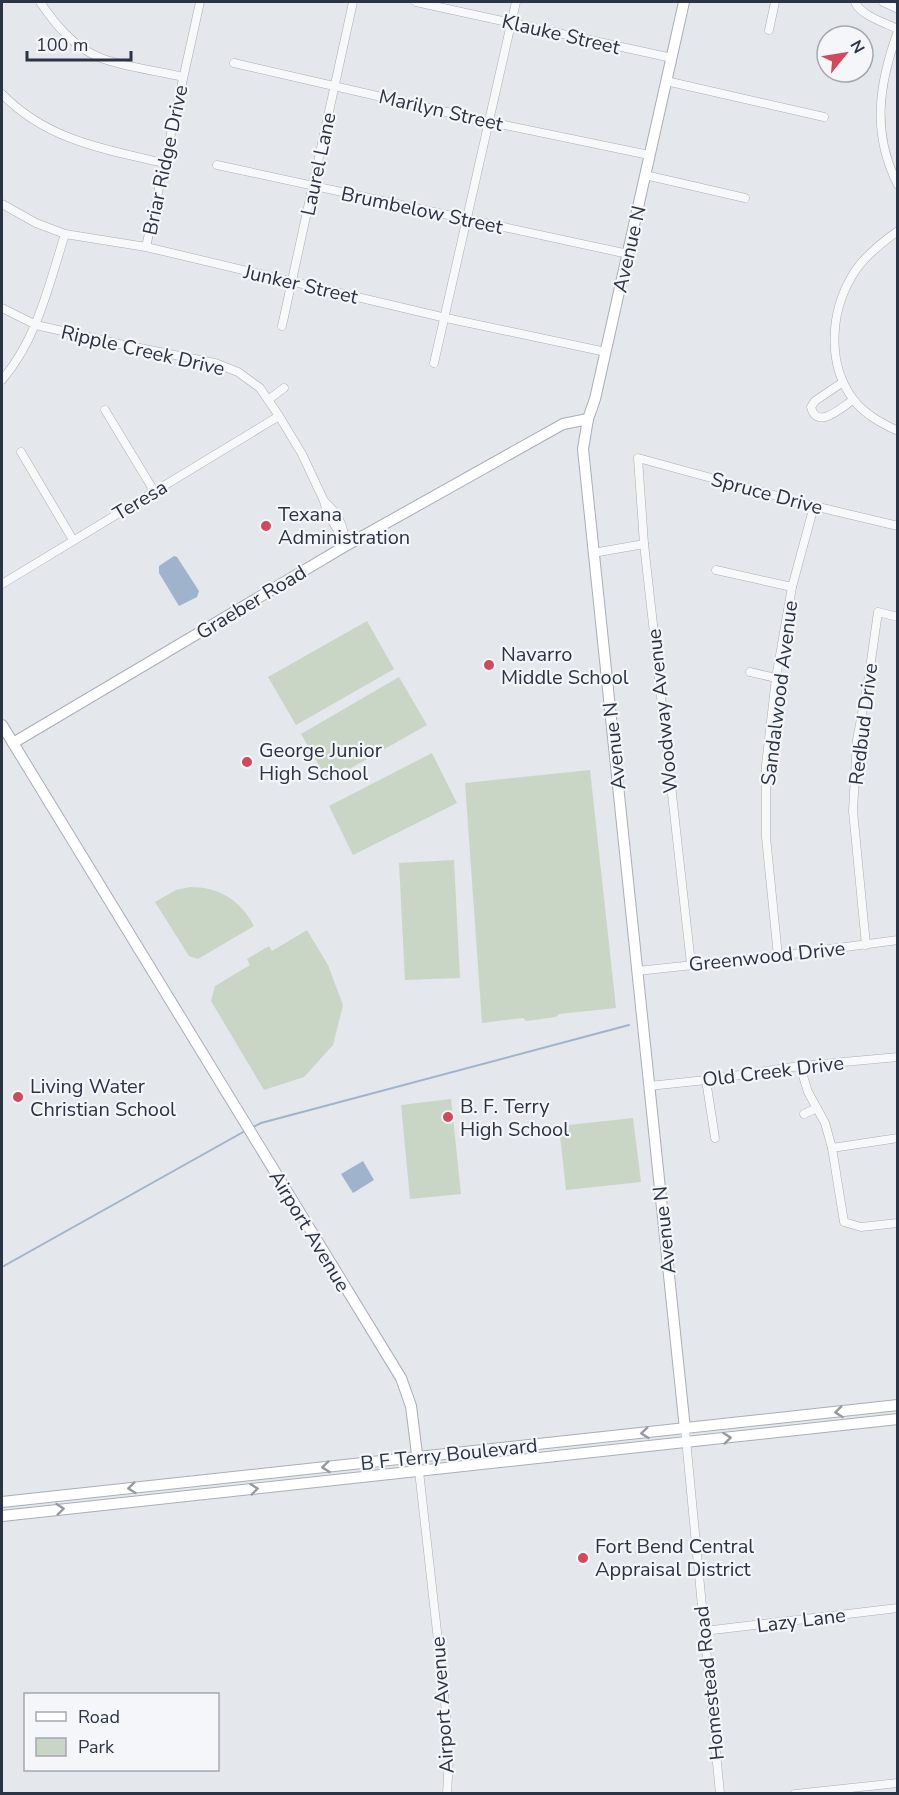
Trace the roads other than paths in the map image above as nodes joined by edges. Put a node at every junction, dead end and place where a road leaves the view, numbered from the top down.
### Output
1 (40, 2) edge
2 (200, 2) edge
3 (353, 2) edge
4 (416, 2) edge
5 (516, 2) edge
6 (684, 2) edge
7 (775, 2) edge
8 (855, 2) edge
9 (883, 2) edge
10 (897, 9) edge
11 (512, 23) junction
12 (769, 30) dead end
13 (897, 30) edge
14 (672, 58) junction
15 (234, 63) dead end
16 (183, 77) junction
17 (666, 81) junction
18 (335, 86) junction
19 (2, 94) edge
20 (824, 117) dead end
21 (490, 122) junction
22 (649, 155) junction
23 (164, 163) junction
24 (217, 165) dead end
25 (645, 175) junction
26 (897, 185) edge
27 (313, 186) junction
28 (745, 198) dead end
29 (2, 204) edge
30 (468, 220) junction
31 (897, 231) edge
32 (65, 234) junction
33 (146, 247) junction
34 (628, 254) junction
35 (292, 281) junction
36 (2, 308) edge
37 (446, 318) junction
38 (36, 325) junction
39 (282, 326) dead end
40 (606, 352) junction
41 (434, 363) dead end
42 (2, 380) edge
43 (843, 382) junction
44 (284, 388) dead end
45 (268, 400) junction
46 (853, 400) junction
47 (105, 410) dead end
48 (279, 416) junction
49 (588, 419) junction
50 (897, 431) edge
51 (21, 453) dead end
52 (638, 458) joint
53 (154, 491) junction
54 (814, 506) junction
55 (897, 526) edge
56 (73, 540) junction
57 (346, 543) junction
58 (644, 544) junction
59 (593, 554) junction
60 (716, 570) dead end
61 (2, 584) edge
62 (792, 587) junction
63 (897, 617) edge
64 (750, 672) dead end
65 (776, 678) junction
66 (2, 725) edge
67 (13, 743) junction
68 (897, 940) edge
69 (866, 945) junction
70 (778, 956) junction
71 (691, 964) junction
72 (637, 971) junction
73 (897, 1057) edge
74 (800, 1065) junction
75 (706, 1080) junction
76 (649, 1086) junction
77 (817, 1108) junction
78 (804, 1114) dead end
79 (715, 1138) dead end
80 (897, 1138) edge
81 (832, 1148) junction
82 (897, 1223) edge
83 (897, 1405) edge
84 (897, 1419) edge
85 (685, 1429) junction
86 (686, 1442) junction
87 (418, 1457) junction
88 (419, 1471) junction
89 (2, 1502) edge
90 (2, 1516) edge
91 (897, 1608) edge
92 (704, 1631) junction
93 (897, 1783) edge
94 (447, 1794) edge
95 (720, 1794) edge
96 (795, 1794) edge

1 - 16 street
2 - 16 street, Briar Ridge Drive
3 - 18 street, Laurel Lane
4 - 11 street, Klauke Street
5 - 11 street
6 - 14 street, Avenue N
7 - 12 street
8 - 13 street
9 - 10 street
11 - 14 street, Klauke Street
11 - 21 street
13 - 26 street
14 - 17 street, Avenue N
15 - 18 street, Marilyn Street
16 - 23 street, Briar Ridge Drive
17 - 20 street
17 - 22 street, Avenue N
18 - 21 street, Marilyn Street
18 - 27 street, Laurel Lane
19 - 23 street
21 - 22 street, Marilyn Street
21 - 30 street
22 - 25 street, Avenue N
23 - 33 street, Briar Ridge Drive
24 - 27 street, Brumbelow Street
25 - 28 street
25 - 34 street, Avenue N
27 - 30 street, Brumbelow Street
27 - 35 street, Laurel Lane
29 - 32 street, Junker Street
30 - 34 street, Brumbelow Street
30 - 37 street
31 - 43 street
32 - 33 street, Junker Street
32 - 38 street
33 - 35 street, Junker Street
34 - 40 street, Avenue N
35 - 37 street, Junker Street
35 - 39 street, Laurel Lane
36 - 38 street, Ripple Creek Drive
37 - 40 street, Junker Street
37 - 41 street
38 - 42 street
38 - 45 street, Ripple Creek Drive
40 - 49 street, Avenue N
43 - 46 street
43 - 46 street
44 - 45 street
45 - 48 street, Ripple Creek Drive
46 - 50 street
47 - 53 street
48 - 53 street, Teresa
48 - 57 street, Ripple Creek Drive
49 - 57 street, Graeber Road
49 - 59 street, Avenue N
51 - 56 street
52 - 54 street, Spruce Drive
52 - 58 street, Woodway Avenue
53 - 56 street, Teresa
54 - 55 street, Spruce Drive
54 - 62 street, Sandalwood Avenue
56 - 61 street, Teresa
57 - 67 street, Graeber Road
58 - 59 street
58 - 71 street, Woodway Avenue
59 - 72 street, Avenue N
60 - 62 street
62 - 65 street, Sandalwood Avenue
63 - 69 street, Redbud Drive
64 - 65 street
65 - 70 street, Sandalwood Avenue
66 - 67 street, Airport Avenue
67 - 87 street, Airport Avenue
68 - 69 street, Greenwood Drive
69 - 70 street, Greenwood Drive
70 - 71 street, Greenwood Drive
71 - 72 street, Greenwood Drive
72 - 76 street, Avenue N
73 - 74 street, Old Creek Drive
74 - 75 street, Old Creek Drive
74 - 77 street
75 - 76 street, Old Creek Drive
75 - 79 street
76 - 85 street, Avenue N
77 - 78 street
77 - 81 street
80 - 81 street
81 - 82 street
83 -> 85 street, B F Terry Boulevard
86 -> 84 street, B F Terry Boulevard
85 - 86 street, Homestead Road
85 -> 87 street, B F Terry Boulevard
86 - 88 street, B F Terry Boulevard
86 - 92 street, Homestead Road
87 - 88 street, Airport Avenue
87 -> 89 street, B F Terry Boulevard
90 -> 88 street, B F Terry Boulevard
88 - 94 street, Airport Avenue
91 - 92 street, Lazy Lane
92 - 95 street, Homestead Road
93 - 96 street

